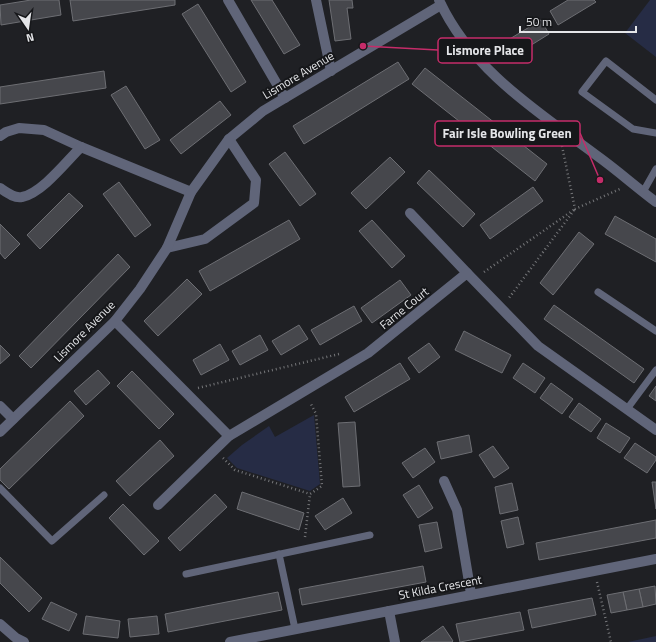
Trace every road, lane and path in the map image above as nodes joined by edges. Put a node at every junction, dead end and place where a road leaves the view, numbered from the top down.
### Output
1 (228, 0) edge
2 (316, 0) edge
3 (440, 2) edge
4 (331, 71) junction
5 (285, 98) junction
6 (656, 100) edge
7 (559, 129) junction
8 (656, 133) edge
9 (0, 136) edge
10 (229, 139) junction
11 (80, 147) junction
12 (656, 169) edge
13 (632, 184) junction
14 (0, 188) edge
15 (191, 192) junction
16 (642, 192) junction
17 (656, 202) edge
18 (574, 209) junction
19 (410, 213) dead end
20 (167, 248) junction
21 (470, 276) junction
22 (598, 292) dead end
23 (501, 308) junction
24 (115, 321) junction
25 (656, 331) edge
26 (340, 354) dead end
27 (656, 370) edge
28 (185, 391) junction
29 (304, 391) junction
30 (0, 406) edge
31 (627, 409) junction
32 (13, 419) junction
33 (656, 430) edge
34 (0, 432) edge
35 (229, 436) junction
36 (215, 450) junction
37 (444, 481) dead end
38 (0, 488) edge
39 (310, 494) junction
40 (104, 495) dead end
41 (158, 505) dead end
42 (370, 534) dead end
43 (304, 549) junction
44 (279, 554) junction
45 (656, 559) edge
46 (594, 570) junction
47 (186, 574) dead end
48 (471, 594) junction
49 (389, 611) junction
50 (0, 624) edge
51 (295, 629) junction
52 (24, 642) edge
53 (230, 642) edge
54 (395, 642) edge
55 (610, 642) edge

1 - 5 street
2 - 4 street
3 - 4 street, Lismore Avenue
3 - 7 street
4 - 5 street, Lismore Avenue
5 - 10 street, Lismore Avenue
6 - 8 lane
7 - 13 street
7 - 18 path
9 - 11 street
10 - 15 street, Lismore Avenue
10 - 20 street
11 - 14 street
11 - 15 street
12 - 16 lane
13 - 16 street
13 - 18 path
15 - 20 street, Lismore Avenue
16 - 17 street
18 - 21 path
18 - 23 path
19 - 21 street
20 - 24 street, Lismore Avenue
21 - 23 street
21 - 29 street, Farne Court
22 - 25 lane
23 - 31 street
24 - 28 street
24 - 32 street, Lismore Avenue
26 - 28 path
27 - 31 lane
28 - 35 street
29 - 35 street, Farne Court
29 - 39 path
30 - 32 street
31 - 33 street
32 - 34 street, Lismore Avenue
35 - 36 street, Farne Court
36 - 39 path
36 - 41 street, Farne Court
37 - 48 street
38 - 40 lane
39 - 43 path
42 - 43 lane
43 - 44 lane
44 - 47 lane
44 - 51 lane
45 - 46 street, St Kilda Crescent
46 - 48 street, St Kilda Crescent
46 - 55 path
48 - 49 street, St Kilda Crescent
49 - 51 street, St Kilda Crescent
49 - 54 street
50 - 52 street
51 - 53 street, St Kilda Crescent

